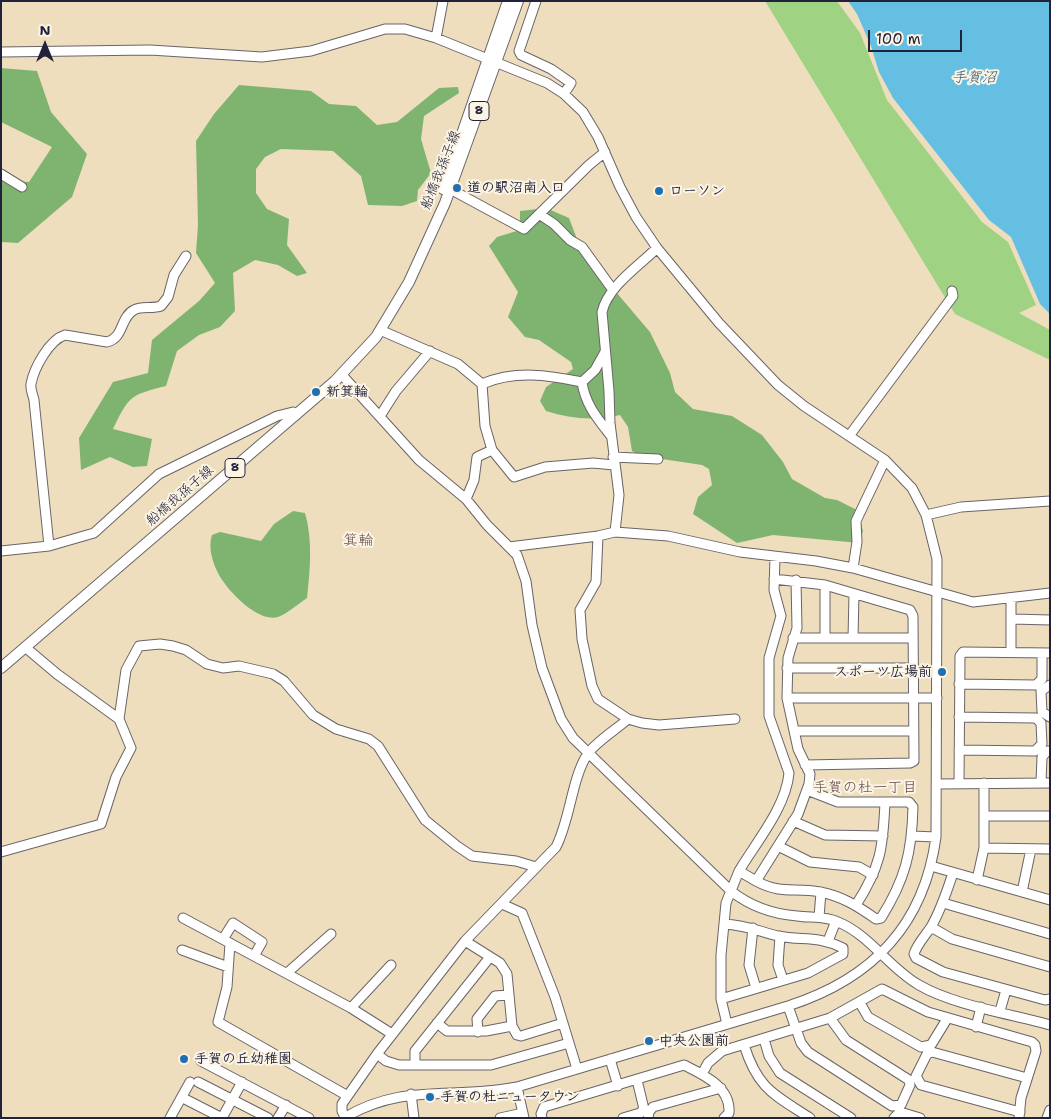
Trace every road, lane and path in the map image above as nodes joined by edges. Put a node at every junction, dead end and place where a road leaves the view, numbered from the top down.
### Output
1 (444, 1) edge
2 (508, 1) edge
3 (518, 1) edge
4 (536, 1) edge
5 (436, 38) junction
6 (1, 52) edge
7 (493, 60) junction
8 (564, 94) junction
9 (605, 152) junction
10 (1, 174) edge
11 (22, 187) dead end
12 (450, 189) junction
13 (539, 214) junction
14 (429, 235) junction
15 (658, 248) junction
16 (186, 256) dead end
17 (614, 290) junction
18 (952, 291) dead end
19 (380, 330) junction
20 (430, 351) junction
21 (605, 352) junction
22 (342, 376) junction
23 (582, 382) junction
24 (482, 384) junction
25 (296, 415) junction
26 (380, 416) junction
27 (611, 436) junction
28 (849, 436) junction
29 (492, 450) junction
30 (658, 459) dead end
31 (885, 460) junction
32 (614, 461) junction
33 (466, 499) junction
34 (1050, 501) edge
35 (926, 515) junction
36 (615, 532) junction
37 (598, 536) junction
38 (49, 546) junction
39 (509, 547) junction
40 (1, 551) edge
41 (775, 557) junction
42 (852, 568) junction
43 (774, 579) junction
44 (796, 580) junction
45 (825, 585) junction
46 (1050, 593) edge
47 (854, 594) junction
48 (937, 594) junction
49 (1012, 598) junction
50 (1012, 619) junction
51 (1050, 620) edge
52 (794, 638) junction
53 (825, 638) junction
54 (854, 638) junction
55 (912, 638) junction
56 (25, 647) junction
57 (1011, 652) junction
58 (1046, 653) edge
59 (1, 668) edge
60 (787, 668) junction
61 (913, 668) junction
62 (960, 684) junction
63 (1050, 685) edge
64 (787, 698) junction
65 (914, 698) junction
66 (936, 698) junction
67 (959, 717) junction
68 (1050, 717) edge
69 (119, 719) junction
70 (628, 719) junction
71 (735, 719) dead end
72 (794, 731) junction
73 (913, 731) junction
74 (959, 750) junction
75 (1050, 751) edge
76 (588, 754) junction
77 (805, 765) junction
78 (959, 783) junction
79 (984, 783) junction
80 (1045, 783) edge
81 (937, 784) junction
82 (807, 790) junction
83 (885, 802) junction
84 (984, 816) junction
85 (1050, 816) edge
86 (793, 821) junction
87 (884, 836) junction
88 (912, 836) junction
89 (936, 837) junction
90 (778, 846) junction
91 (984, 848) junction
92 (1030, 849) junction
93 (1050, 849) edge
94 (1, 852) edge
95 (931, 866) junction
96 (536, 867) junction
97 (739, 871) junction
98 (953, 873) junction
99 (873, 875) junction
100 (756, 880) junction
101 (977, 880) junction
102 (731, 891) junction
103 (821, 892) junction
104 (1022, 892) junction
105 (1049, 898) edge
106 (502, 904) junction
107 (943, 904) junction
108 (856, 906) junction
109 (819, 917) junction
110 (183, 918) dead end
111 (836, 921) junction
112 (724, 924) junction
113 (931, 927) junction
114 (753, 928) junction
115 (330, 934) dead end
116 (1050, 934) edge
117 (780, 936) junction
118 (226, 941) junction
119 (465, 941) junction
120 (828, 941) junction
121 (182, 950) dead end
122 (880, 955) junction
123 (254, 956) junction
124 (490, 957) junction
125 (391, 965) dead end
126 (228, 967) junction
127 (1050, 967) edge
128 (287, 973) junction
129 (783, 980) junction
130 (756, 988) junction
131 (1006, 990) junction
132 (508, 995) junction
133 (721, 999) junction
134 (1050, 999) edge
135 (860, 1003) junction
136 (788, 1006) junction
137 (981, 1007) junction
138 (352, 1008) junction
139 (1000, 1011) junction
140 (830, 1018) junction
141 (946, 1019) junction
142 (437, 1023) junction
143 (563, 1023) junction
144 (727, 1024) junction
145 (1050, 1025) edge
146 (512, 1026) junction
147 (976, 1027) junction
148 (795, 1030) junction
149 (478, 1032) junction
150 (392, 1034) junction
151 (764, 1039) junction
152 (569, 1043) junction
153 (744, 1045) junction
154 (377, 1054) junction
155 (610, 1059) junction
156 (202, 1061) dead end
157 (415, 1065) junction
158 (577, 1069) junction
159 (702, 1074) junction
160 (1027, 1078) junction
161 (637, 1080) junction
162 (242, 1082) junction
163 (618, 1086) junction
164 (517, 1087) junction
165 (720, 1088) junction
166 (411, 1094) junction
167 (346, 1095) junction
168 (183, 1098) junction
169 (232, 1100) junction
170 (286, 1105) junction
171 (1050, 1110) edge
172 (1019, 1115) edge
173 (524, 1116) edge
174 (344, 1117) edge
175 (170, 1118) edge
176 (222, 1118) edge
177 (268, 1118) edge
178 (278, 1118) edge
179 (309, 1118) edge
180 (414, 1118) edge
181 (502, 1118) edge
182 (542, 1118) edge
183 (623, 1118) edge
184 (648, 1118) edge
185 (724, 1118) edge
186 (810, 1118) edge
187 (851, 1118) edge
188 (894, 1118) edge
189 (920, 1118) edge
190 (1047, 1118) edge

1 - 5 street
2 - 7 main road, 船橋我孫子線 / 8
3 - 7 main road, 船橋我孫子線 / 8
4 - 8 street
5 - 6 street
5 - 7 street
7 - 8 street
7 - 12 main road, 船橋我孫子線 / 8
7 - 14 main road, 船橋我孫子線 / 8
8 - 9 street
9 - 13 street
9 - 15 street
10 - 11 street
12 - 13 street
12 - 14 main road, 船橋我孫子線 / 8
13 - 17 street
14 - 19 main road, 船橋我孫子線 / 8
15 - 17 street
15 - 28 street
16 - 38 street
17 - 21 street
18 - 28 street
19 - 20 street
19 - 22 main road, 船橋我孫子線 / 8
20 - 24 street
20 - 26 street
21 - 23 street
21 - 27 street
22 - 25 main road, 船橋我孫子線 / 8
22 - 26 street
23 - 24 street
23 - 27 street
24 - 29 street
25 - 38 street
25 - 56 main road, 船橋我孫子線 / 8
26 - 33 street
27 - 32 street
28 - 31 street
29 - 32 street
29 - 33 street
30 - 32 street
31 - 35 street
31 - 42 street
32 - 36 street
33 - 39 street
34 - 35 street
35 - 48 street
36 - 37 street
36 - 41 street
37 - 39 street
37 - 70 street
38 - 40 street
39 - 76 street
41 - 42 street
41 - 43 street
42 - 48 street
43 - 44 street
43 - 97 street
44 - 45 street
44 - 52 street
45 - 47 street
45 - 53 street
46 - 49 street
47 - 54 street
47 - 55 street
48 - 49 street
48 - 66 street
49 - 50 street
50 - 51 street
50 - 57 street
52 - 53 street
52 - 60 street
53 - 54 street
54 - 55 street
55 - 61 street
56 - 59 main road, 船橋我孫子線 / 8
56 - 69 street
57 - 58 street
57 - 62 street
58 - 62 street
60 - 61 street
60 - 64 street
61 - 65 street
62 - 67 street
63 - 68 street
64 - 65 street
64 - 72 street
65 - 66 street
65 - 73 street
66 - 81 street
67 - 74 street
67 - 74 street
69 - 94 street
69 - 96 street
70 - 71 street
70 - 76 street
72 - 73 street
72 - 77 street
73 - 77 street
74 - 78 street
75 - 80 street
76 - 96 street
76 - 102 street
77 - 82 street
78 - 79 street
78 - 81 street
79 - 80 street
79 - 84 street
81 - 89 street
82 - 83 street
82 - 86 street
83 - 87 street
83 - 88 street
84 - 85 street
84 - 91 street
86 - 87 street
86 - 90 street
87 - 99 street
88 - 89 street
88 - 108 street
89 - 95 street
90 - 99 street
90 - 100 street
91 - 92 street
91 - 101 street
92 - 93 street
92 - 104 street
95 - 98 street
95 - 122 street
96 - 106 street
97 - 100 street
97 - 102 street
98 - 101 street
98 - 107 street
99 - 108 street
100 - 103 street
101 - 104 street
102 - 109 street
102 - 112 street
103 - 108 street
103 - 109 street
104 - 105 street
106 - 119 street
106 - 143 street
107 - 113 street
107 - 116 street
109 - 111 street
110 - 118 street
111 - 120 street
111 - 122 street
112 - 114 street
112 - 133 street
113 - 127 street
113 - 131 street
114 - 117 street
114 - 130 street
115 - 128 street
117 - 120 street
117 - 129 street
118 - 123 street
118 - 123 street
118 - 126 street
119 - 124 street
119 - 150 street
120 - 129 street
121 - 126 street
122 - 136 street
122 - 137 street
123 - 128 street
124 - 132 street
124 - 142 street
125 - 138 street
126 - 167 street
128 - 138 street
129 - 130 street
130 - 133 street
131 - 134 street
131 - 139 street
132 - 146 street
132 - 149 street
133 - 144 street
135 - 140 street
135 - 141 street
135 - 141 street
136 - 144 street
136 - 148 street
137 - 139 street
137 - 147 street
138 - 150 street
139 - 145 street
140 - 148 street
140 - 148 street
141 - 147 street
142 - 149 street
142 - 157 street
143 - 146 street
143 - 152 street
144 - 155 street
146 - 149 street
147 - 160 street
148 - 151 street
150 - 154 street
151 - 153 street
151 - 187 street
152 - 157 street
152 - 158 street
153 - 159 street
153 - 186 street
154 - 157 street
154 - 167 street
155 - 158 street
155 - 163 street
156 - 162 street
158 - 164 street
159 - 161 street
159 - 165 street
160 - 172 street
160 - 172 street
161 - 163 street
161 - 183 street
162 - 169 street
162 - 170 street
163 - 182 street
164 - 166 street
164 - 173 street
165 - 184 street
165 - 185 street
166 - 174 street
166 - 180 street
167 - 174 street
168 - 169 street
168 - 175 street
168 - 176 street
169 - 176 street
169 - 177 street
170 - 178 street
170 - 179 street
171 - 190 street
173 - 181 street
188 - 189 street

